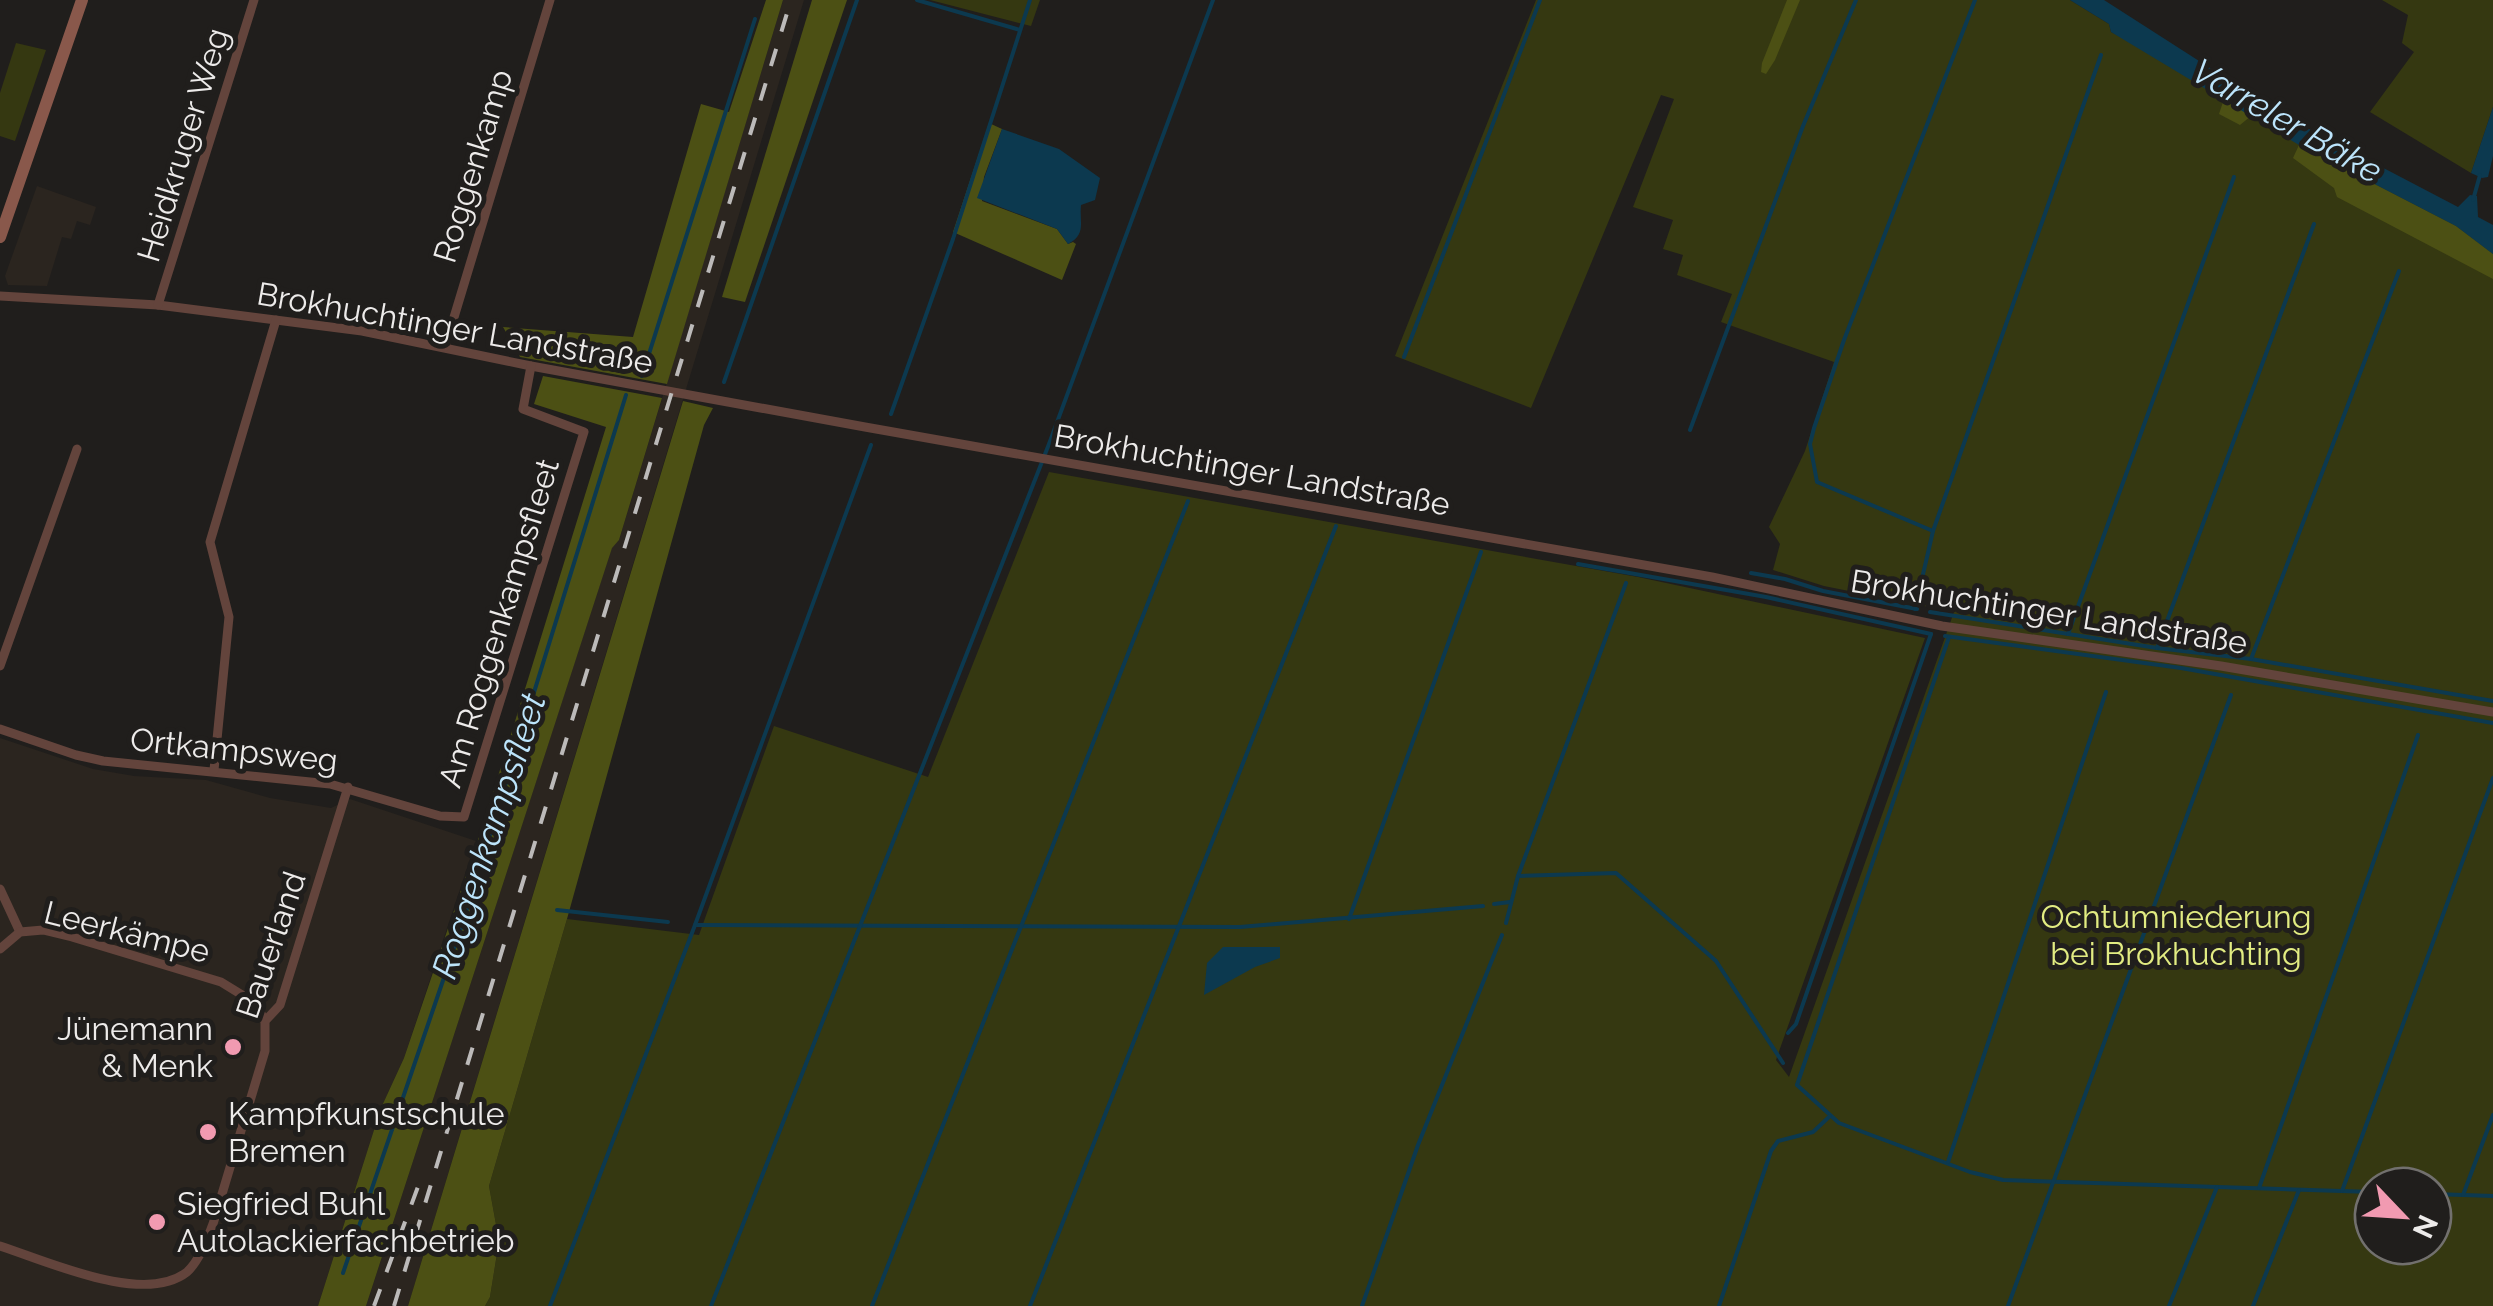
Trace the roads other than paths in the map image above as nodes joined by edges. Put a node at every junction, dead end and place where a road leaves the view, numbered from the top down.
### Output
1 (82, 0) edge
2 (254, 0) edge
3 (550, 0) edge
4 (0, 237) edge
5 (0, 296) edge
6 (158, 306) junction
7 (276, 320) junction
8 (445, 347) junction
9 (530, 366) junction
10 (77, 449) dead end
11 (0, 666) edge
12 (2493, 712) edge
13 (0, 729) edge
14 (214, 770) junction
15 (348, 787) junction
16 (464, 818) joint
17 (0, 890) edge
18 (20, 932) junction
19 (0, 949) edge
20 (265, 1021) junction
21 (0, 1246) edge

1 - 4 main road
2 - 6 street, Heidkruger Weg
3 - 8 street, Roggenkamp
5 - 6 street, Brokhuchtinger Landstraße
6 - 7 street, Brokhuchtinger Landstraße
7 - 8 street, Brokhuchtinger Landstraße
7 - 14 street
8 - 9 street, Brokhuchtinger Landstraße
9 - 12 street, Brokhuchtinger Landstraße
9 - 16 street, Am Roggenkampsfleet
10 - 11 street
13 - 14 street, Ortkampsweg
14 - 15 street, Ortkampsweg
15 - 16 street, Ortkampsweg
15 - 20 street, Bauerland
17 - 18 street, Leerkämpe
18 - 19 street, Leerkämpe
18 - 20 street, Leerkämpe
20 - 21 street, Bauerland

